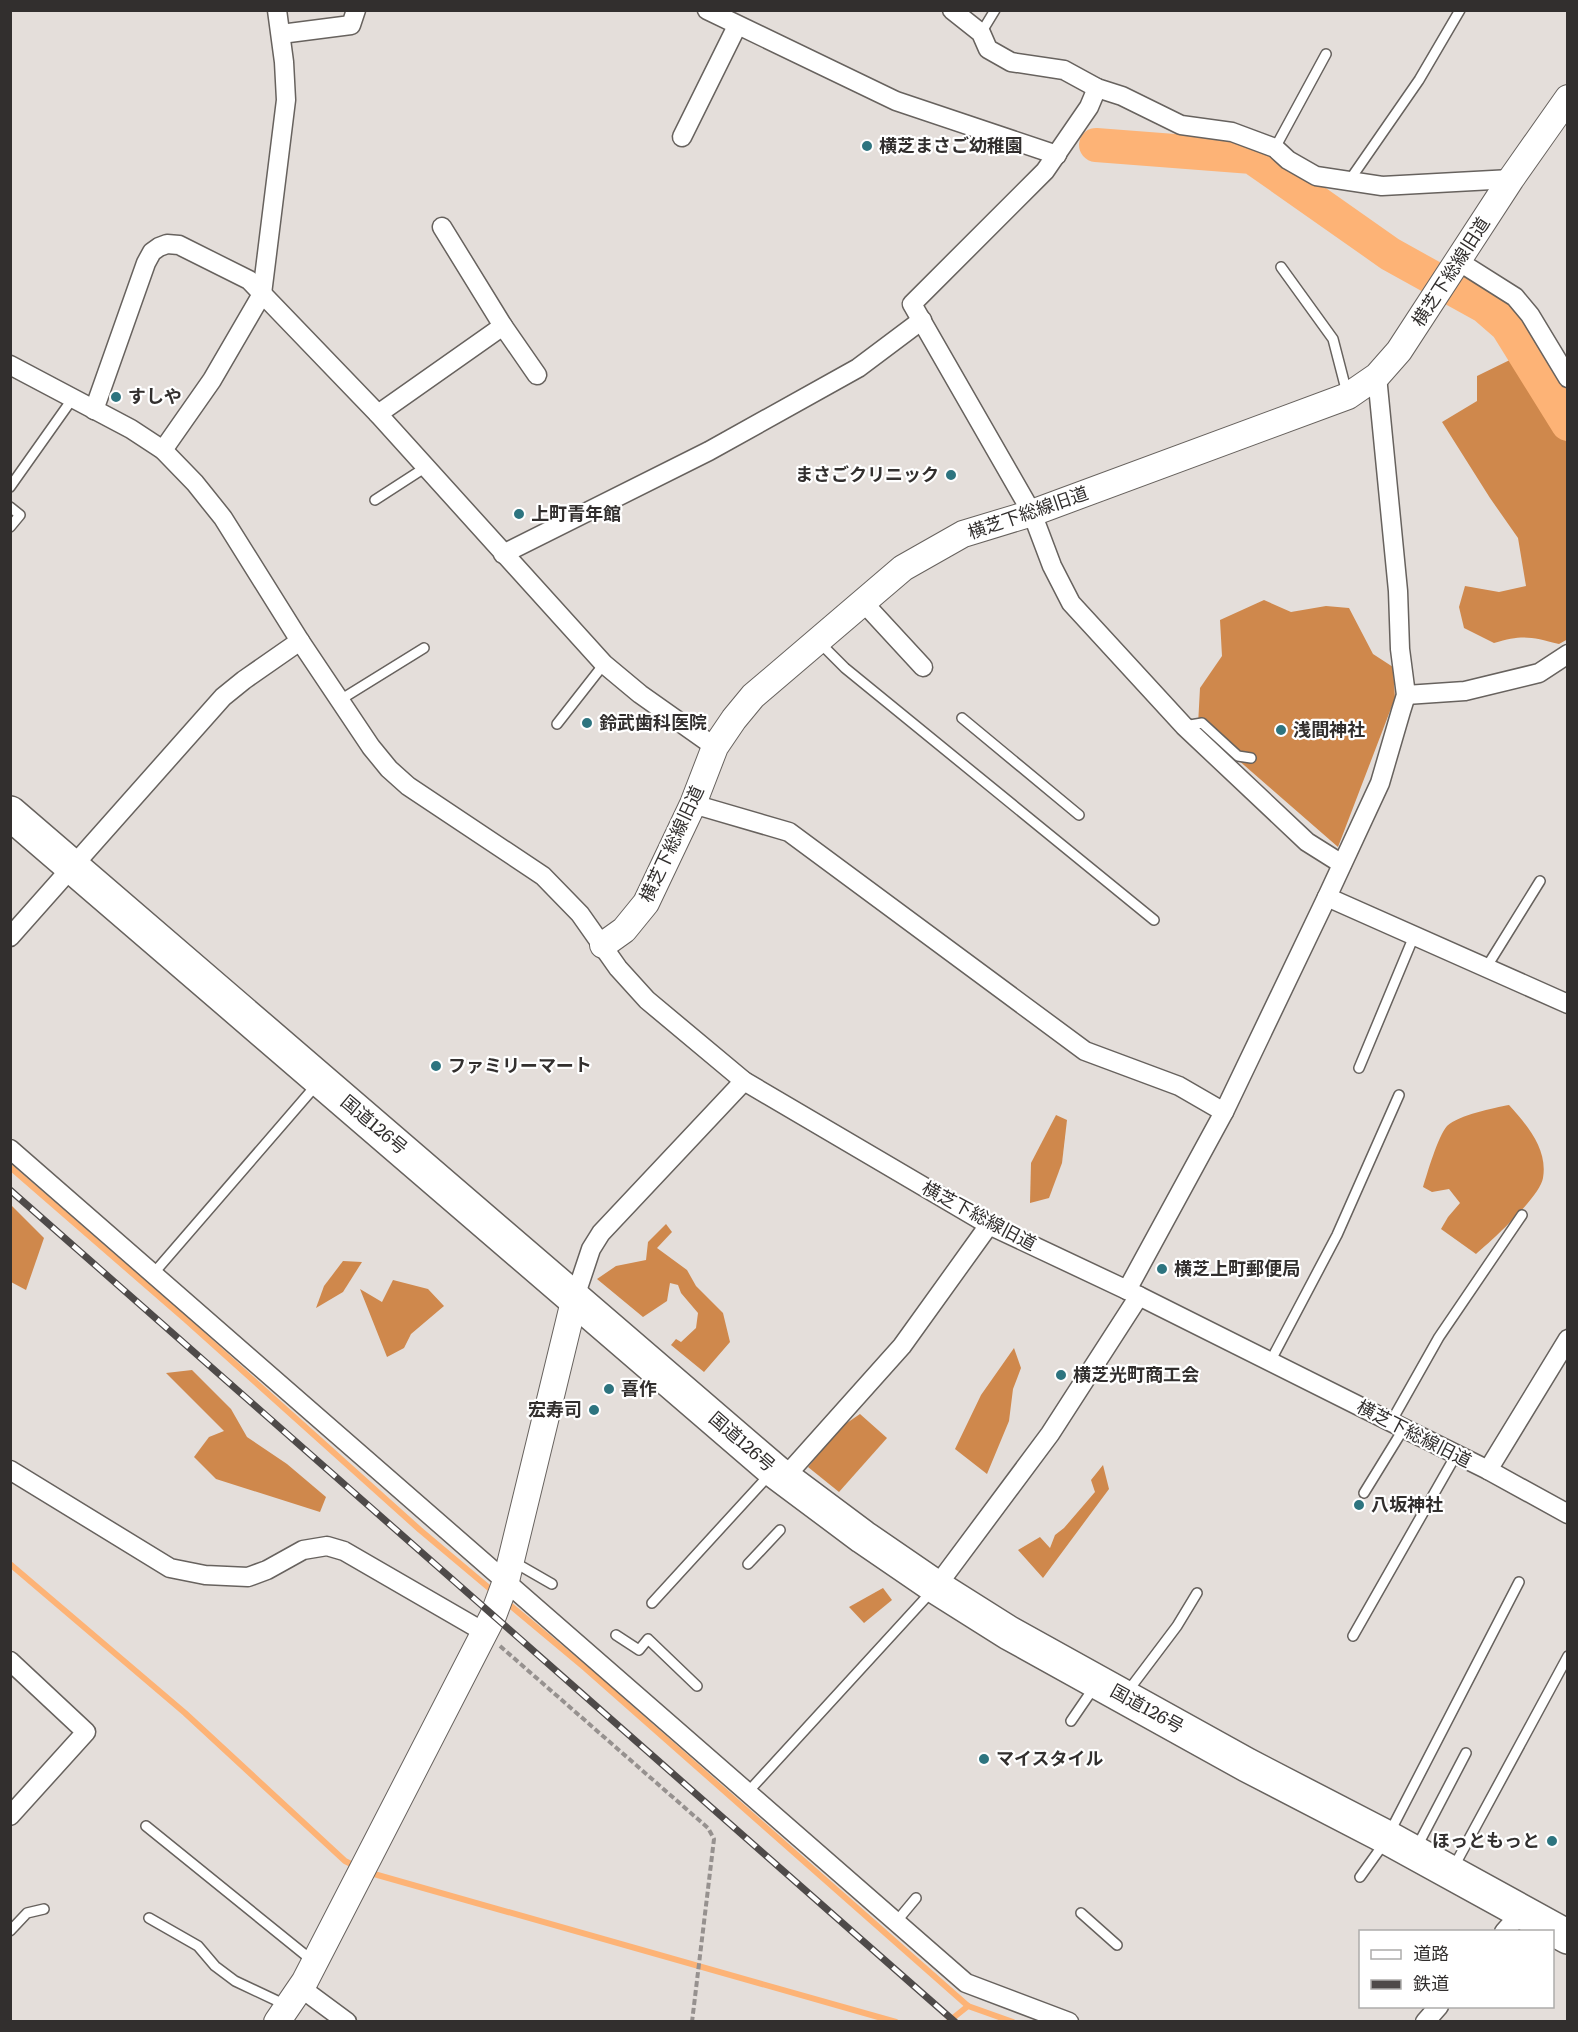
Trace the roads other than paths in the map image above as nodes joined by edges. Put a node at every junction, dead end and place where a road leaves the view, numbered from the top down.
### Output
1 (277, 10) edge
2 (356, 10) edge
3 (707, 10) edge
4 (952, 10) edge
5 (994, 10) edge
6 (1460, 10) edge
7 (737, 26) junction
8 (981, 33) junction
9 (281, 34) junction
10 (1326, 54) dead end
11 (1097, 87) junction
12 (1568, 98) edge
13 (682, 137) dead end
14 (1275, 148) junction
15 (1057, 155) junction
16 (1510, 179) junction
17 (1349, 181) junction
18 (442, 227) dead end
19 (1458, 261) junction
20 (1281, 267) dead end
21 (262, 294) junction
22 (922, 320) junction
23 (503, 326) junction
24 (10, 364) edge
25 (537, 375) dead end
26 (1377, 376) junction
27 (1568, 378) edge
28 (1348, 396) junction
29 (73, 398) junction
30 (94, 410) junction
31 (378, 414) junction
32 (163, 450) junction
33 (426, 467) junction
34 (10, 488) edge
35 (375, 500) dead end
36 (10, 507) edge
37 (1032, 513) junction
38 (10, 527) edge
39 (503, 554) junction
40 (863, 602) junction
41 (818, 640) junction
42 (300, 641) junction
43 (424, 648) dead end
44 (1568, 654) edge
45 (604, 664) junction
46 (923, 666) dead end
47 (1406, 694) junction
48 (340, 700) junction
49 (962, 718) dead end
50 (557, 724) dead end
51 (1184, 726) junction
52 (948, 736) dead end
53 (940, 745) junction
54 (715, 747) junction
55 (1251, 758) dead end
56 (693, 804) junction
57 (10, 813) edge
58 (1079, 814) dead end
59 (1341, 864) junction
60 (71, 866) junction
61 (1540, 881) dead end
62 (1327, 897) junction
63 (1154, 920) dead end
64 (1414, 936) junction
65 (10, 937) edge
66 (603, 945) junction
67 (1486, 968) junction
68 (1568, 1004) edge
69 (1359, 1068) dead end
70 (321, 1080) junction
71 (744, 1081) junction
72 (1399, 1095) dead end
73 (1224, 1112) junction
74 (10, 1149) edge
75 (1522, 1215) dead end
76 (989, 1225) junction
77 (153, 1274) junction
78 (1133, 1293) junction
79 (575, 1297) junction
80 (1568, 1340) edge
81 (1270, 1362) junction
82 (1397, 1425) junction
83 (1456, 1455) junction
84 (10, 1470) edge
85 (1488, 1470) junction
86 (779, 1474) junction
87 (1364, 1493) dead end
88 (1568, 1514) edge
89 (780, 1530) dead end
90 (748, 1564) dead end
91 (507, 1575) junction
92 (1519, 1582) dead end
93 (552, 1584) dead end
94 (936, 1587) junction
95 (1197, 1593) dead end
96 (652, 1603) dead end
97 (489, 1621) junction
98 (616, 1635) dead end
99 (1353, 1636) dead end
100 (1568, 1656) edge
101 (10, 1661) edge
102 (697, 1686) dead end
103 (1111, 1689) junction
104 (1071, 1721) dead end
105 (1466, 1753) dead end
106 (747, 1793) junction
107 (10, 1816) edge
108 (146, 1826) dead end
109 (1390, 1832) junction
110 (1420, 1841) dead end
111 (1457, 1861) dead end
112 (1360, 1877) dead end
113 (916, 1898) dead end
114 (44, 1909) dead end
115 (1081, 1913) dead end
116 (149, 1918) dead end
117 (896, 1922) junction
118 (1513, 1922) edge
119 (1542, 1930) edge
120 (10, 1931) edge
121 (1117, 1945) dead end
122 (315, 1963) junction
123 (289, 2005) edge
124 (1438, 2008) edge
125 (347, 2022) edge
126 (1069, 2022) edge
127 (1425, 2022) edge

1 - 9 street
2 - 9 street
3 - 7 street
4 - 8 street
5 - 8 lane
6 - 17 lane
7 - 13 street
7 - 15 street
8 - 11 street
9 - 21 street
10 - 14 lane
11 - 14 street
11 - 15 street
12 - 16 street, 横芝下総線旧道
14 - 17 street
15 - 22 street
16 - 17 street
16 - 19 street, 横芝下総線旧道
18 - 23 street
19 - 26 street, 横芝下総線旧道
19 - 27 street
20 - 28 lane
21 - 30 street
21 - 31 street
21 - 32 street
22 - 37 street
22 - 39 street
23 - 25 street
23 - 31 street
24 - 29 street
26 - 28 street, 横芝下総線旧道
26 - 47 street
28 - 37 street, 横芝下総線旧道
29 - 30 street
29 - 34 lane
30 - 32 street
31 - 33 street
32 - 42 street
33 - 35 lane
33 - 39 street
36 - 38 lane
37 - 40 street, 横芝下総線旧道
37 - 51 street
39 - 45 street
40 - 41 street, 横芝下総線旧道
40 - 46 street
41 - 53 lane
41 - 54 street, 横芝下総線旧道
42 - 48 street
42 - 60 street
43 - 48 lane
44 - 47 street
45 - 50 lane
45 - 54 street
47 - 59 street
48 - 66 street
49 - 58 lane
51 - 55 lane
51 - 59 street
52 - 53 lane
53 - 63 lane
54 - 56 street, 横芝下総線旧道
56 - 66 street, 横芝下総線旧道
56 - 73 street
57 - 60 highway, 国道126号
59 - 62 street
60 - 65 street
60 - 70 highway, 国道126号
61 - 67 lane
62 - 64 street
62 - 73 street
64 - 67 street
64 - 69 lane
66 - 71 street, 横芝下総線旧道
67 - 68 street
70 - 77 lane
70 - 79 highway, 国道126号
71 - 76 street, 横芝下総線旧道
71 - 79 street
72 - 81 lane
73 - 78 street
74 - 77 street
75 - 82 lane
76 - 78 street, 横芝下総線旧道
76 - 86 street
77 - 91 street
78 - 81 street, 横芝下総線旧道
78 - 94 street
79 - 86 highway, 国道126号
79 - 91 street
80 - 85 street
81 - 82 street, 横芝下総線旧道
82 - 83 street, 横芝下総線旧道
82 - 87 lane
83 - 85 street, 横芝下総線旧道
83 - 99 lane
84 - 97 street
85 - 88 street, 横芝下総線旧道
86 - 94 highway, 国道126号
86 - 96 lane
89 - 90 lane
91 - 93 lane
91 - 97 street
91 - 106 street
92 - 109 lane
94 - 103 highway, 国道126号
94 - 106 lane
95 - 103 lane
97 - 122 street
98 - 102 lane
100 - 111 lane
101 - 107 street
103 - 104 lane
103 - 109 highway, 国道126号
105 - 110 lane
106 - 117 street
108 - 122 lane
109 - 112 lane
109 - 118 highway, 国道126号
113 - 117 lane
114 - 120 lane
115 - 121 lane
116 - 123 lane
117 - 126 street
118 - 119 highway, 国道126号
122 - 123 street
123 - 125 street
124 - 127 street

